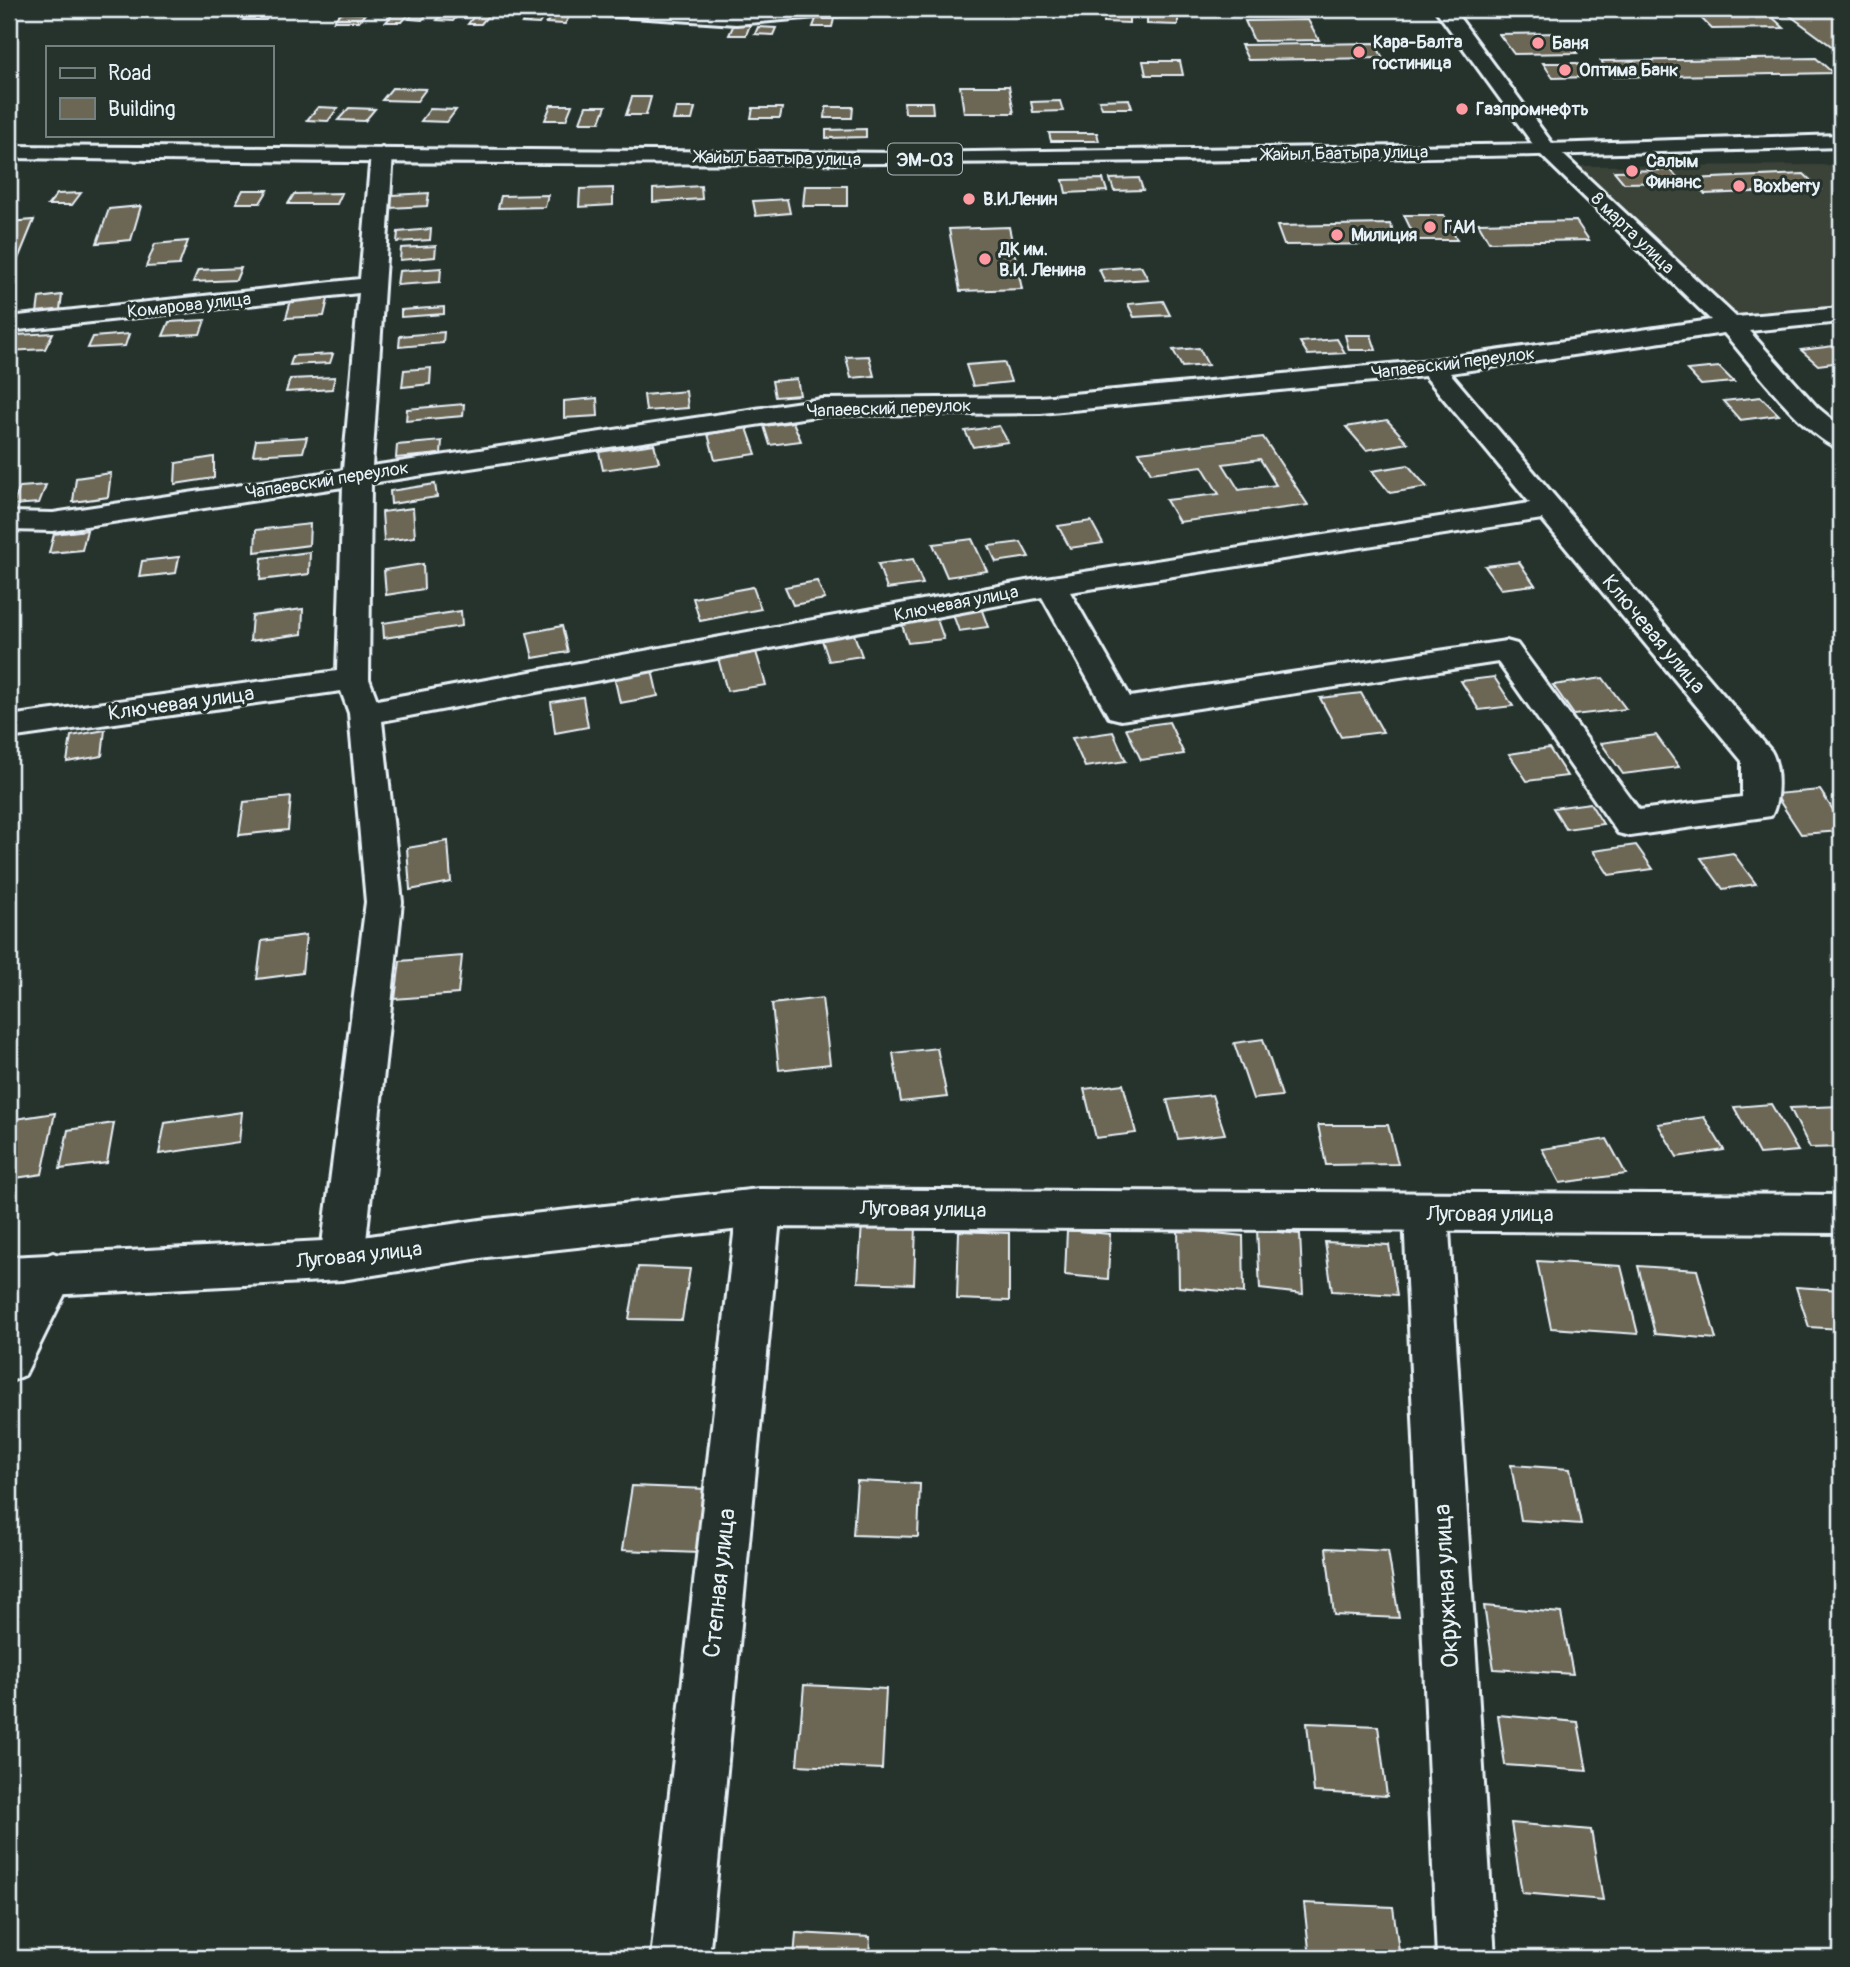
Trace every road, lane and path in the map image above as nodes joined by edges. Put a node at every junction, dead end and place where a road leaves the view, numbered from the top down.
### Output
1 (588, 9) edge
2 (852, 9) edge
3 (1444, 9) edge
4 (1841, 141) edge
5 (1547, 150) junction
6 (9, 152) edge
7 (382, 154) junction
8 (370, 285) junction
9 (1841, 315) edge
10 (9, 324) edge
11 (1730, 325) junction
12 (1432, 368) junction
13 (1841, 441) edge
14 (357, 475) junction
15 (1549, 509) junction
16 (9, 521) edge
17 (1051, 586) junction
18 (353, 679) junction
19 (365, 713) junction
20 (9, 727) edge
21 (759, 1208) junction
22 (1426, 1214) junction
23 (1841, 1214) edge
24 (342, 1260) junction
25 (53, 1273) junction
26 (9, 1277) edge
27 (9, 1360) edge
28 (680, 1958) edge
29 (1465, 1958) edge

1 - 2 main road
3 - 5 main road, 8 марта улица
4 - 5 main road, Жайыл Баатыра улица / ЭМ-03
5 - 7 main road, Жайыл Баатыра улица / ЭМ-03
5 - 11 main road, 8 марта улица
6 - 7 main road, Жайыл Баатыра улица / ЭМ-03
7 - 8 main road
8 - 10 main road, Комарова улица
8 - 14 main road
9 - 11 main road, Чапаевский переулок
11 - 12 main road, Чапаевский переулок
11 - 13 main road, 8 марта улица
12 - 14 main road, Чапаевский переулок
12 - 15 main road, Ключевая улица
14 - 16 main road, Чапаевский переулок
14 - 18 main road
15 - 17 main road, Ключевая улица
15 - 17 main road, Ключевая улица
17 - 19 main road, Ключевая улица
18 - 19 main road
18 - 20 main road, Ключевая улица
19 - 24 main road
21 - 22 main road, Луговая улица
21 - 24 main road, Луговая улица
21 - 28 main road, Степная улица
22 - 23 main road, Луговая улица
22 - 29 main road, Окружная улица
24 - 25 main road, Луговая улица
25 - 26 main road, Луговая улица
25 - 27 main road

